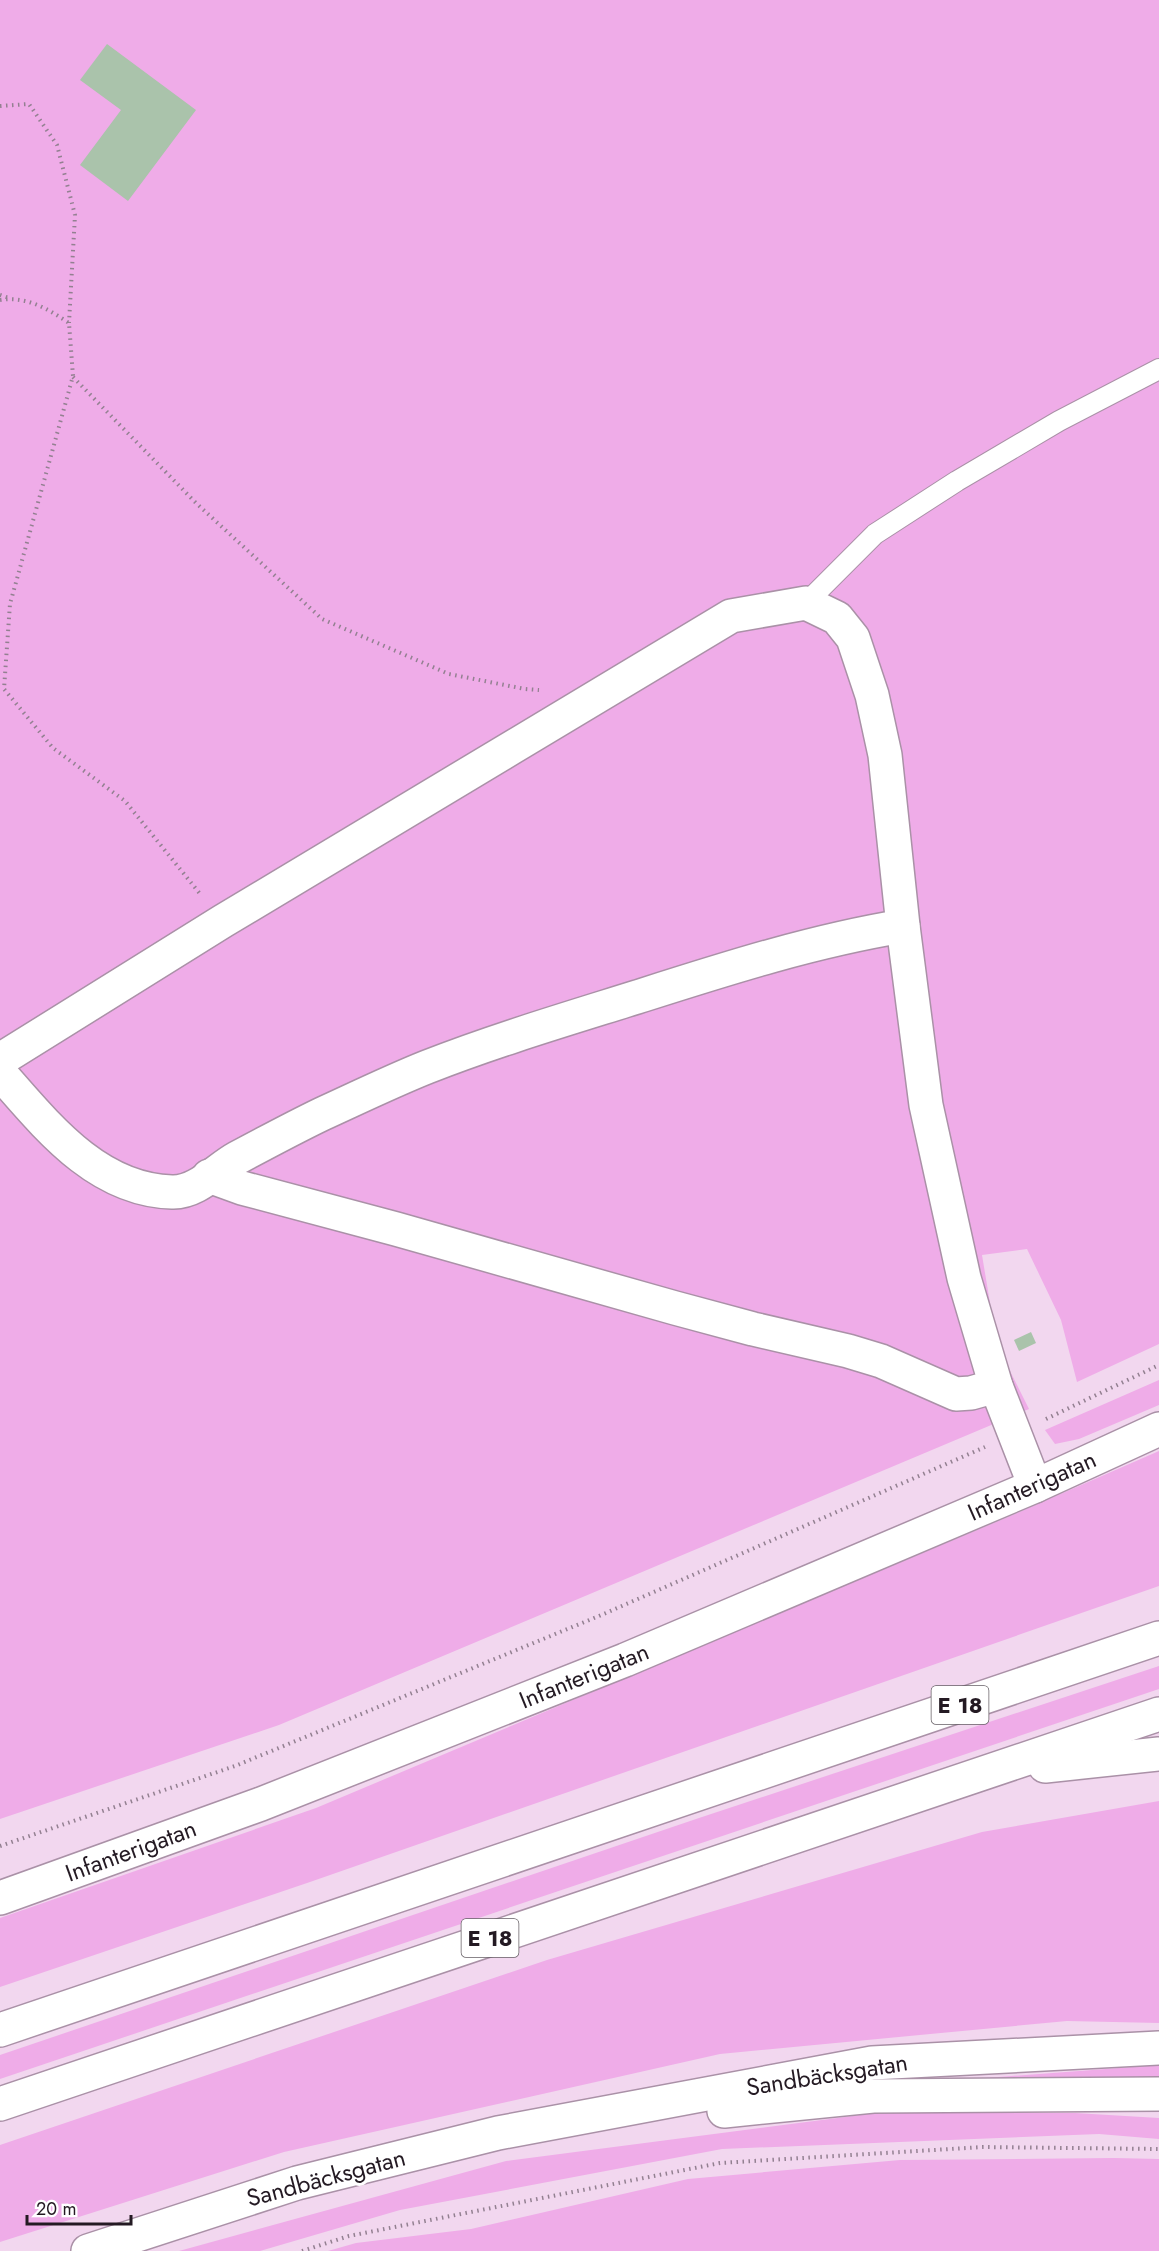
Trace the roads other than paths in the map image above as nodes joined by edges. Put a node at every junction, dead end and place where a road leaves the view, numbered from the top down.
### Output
1 (1159, 369) edge
2 (806, 603) junction
3 (903, 926) junction
4 (0, 1060) edge
5 (0, 1073) edge
6 (209, 1176) junction
7 (996, 1386) junction
8 (1159, 1429) edge
9 (1035, 1486) junction
10 (1159, 1638) edge
11 (1159, 1714) edge
12 (1159, 1754) edge
13 (981, 1773) junction
14 (0, 1898) edge
15 (0, 2030) edge
16 (1159, 2048) edge
17 (1159, 2094) edge
18 (0, 2104) edge
19 (498, 2133) junction
20 (88, 2251) edge

1 - 2 lane
2 - 3 main road
2 - 4 main road
3 - 6 main road
3 - 7 main road
5 - 6 main road
6 - 7 main road
7 - 9 main road
8 - 9 main road, Infanterigatan
9 - 14 main road, Infanterigatan
10 - 15 main road, E 18
11 - 13 main road, E 18
12 - 13 main road
13 - 18 main road, E 18
16 - 19 main road, Sandbäcksgatan
17 - 19 main road, Sandbäcksgatan
19 - 20 main road, Sandbäcksgatan

